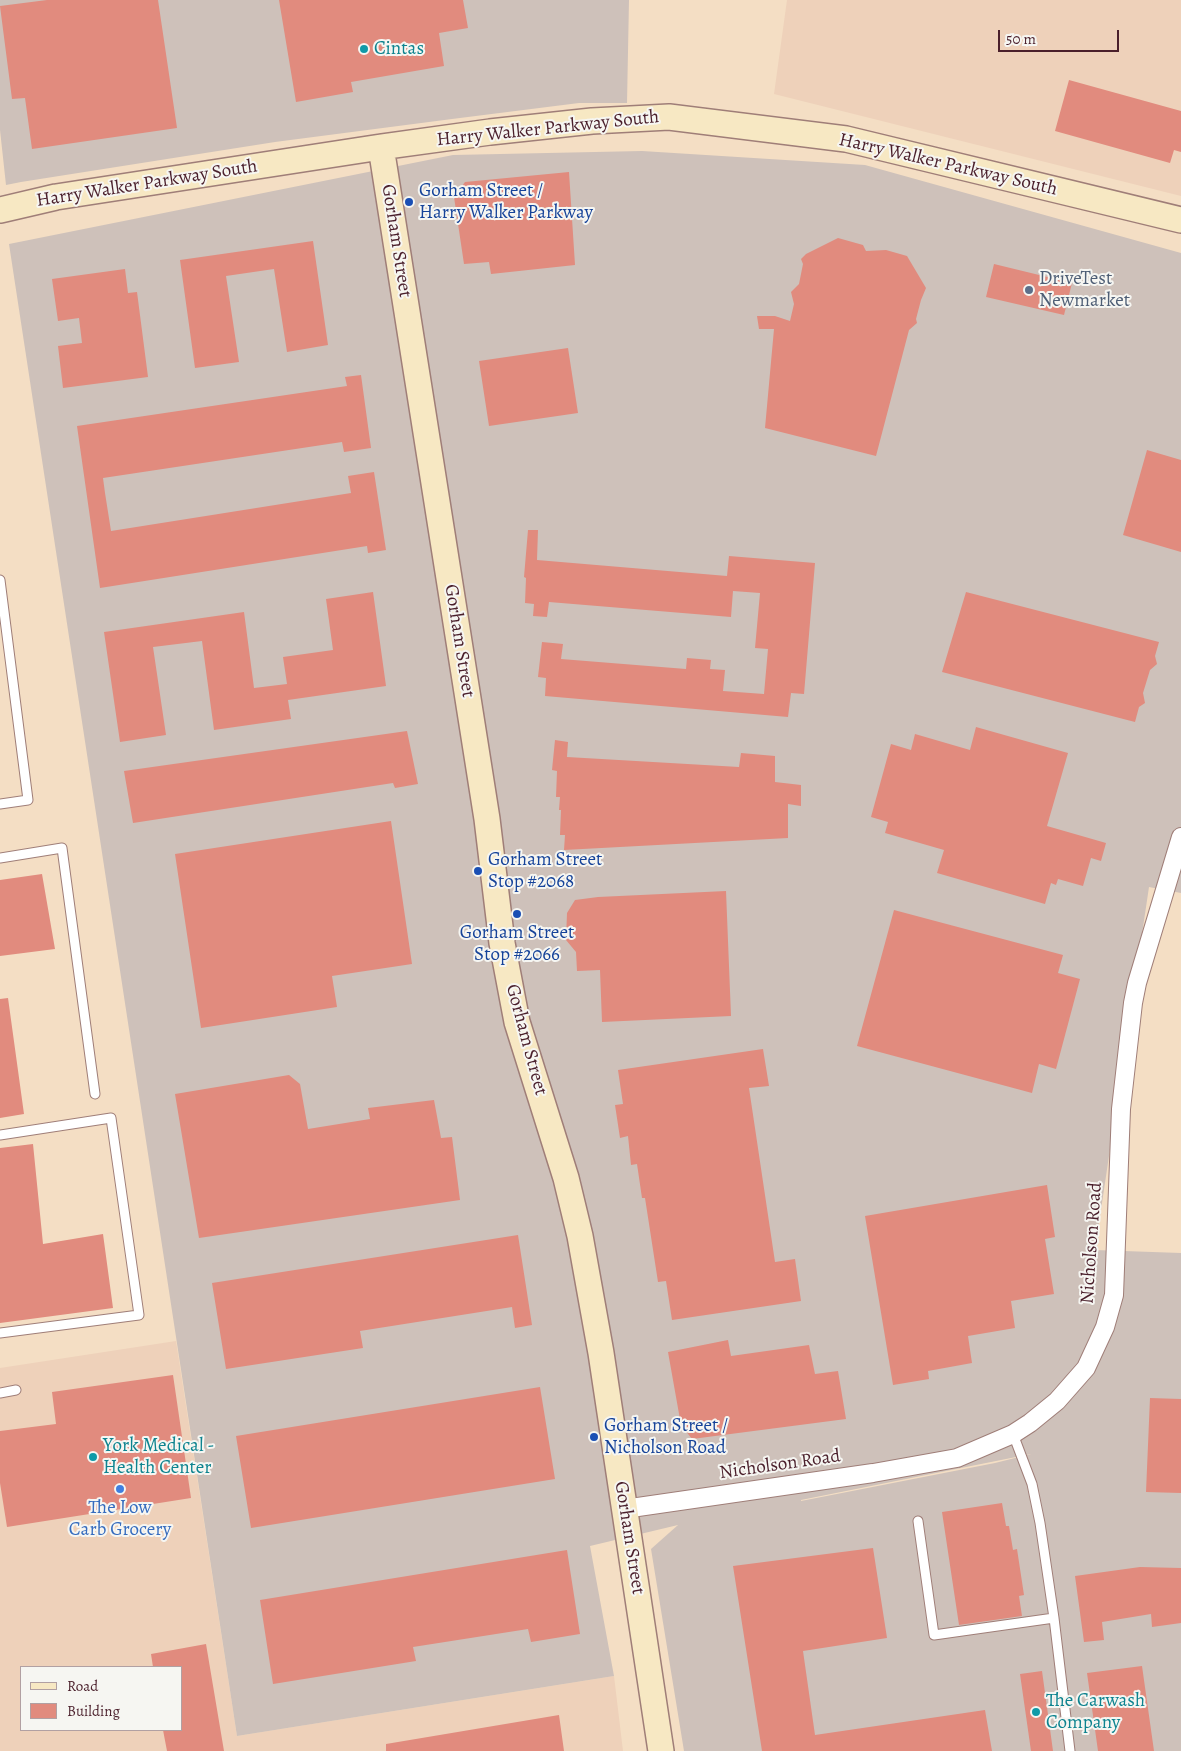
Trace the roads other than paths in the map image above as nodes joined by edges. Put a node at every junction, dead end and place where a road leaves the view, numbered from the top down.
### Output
1 (381, 147) junction
2 (0, 210) edge
3 (1181, 220) edge
4 (0, 580) edge
5 (0, 804) edge
6 (1181, 837) edge
7 (0, 858) edge
8 (96, 1094) dead end
9 (0, 1135) edge
10 (0, 1333) edge
11 (16, 1390) dead end
12 (0, 1393) edge
13 (1013, 1434) junction
14 (624, 1509) junction
15 (918, 1521) dead end
16 (1054, 1618) junction
17 (661, 1751) edge
18 (1070, 1751) edge

1 - 2 street, Harry Walker Parkway South
1 - 3 street, Harry Walker Parkway South
1 - 14 street, Gorham Street
4 - 5 lane
6 - 13 street, Nicholson Road
7 - 8 lane
9 - 10 lane
11 - 12 lane
13 - 14 street, Nicholson Road
13 - 16 lane
14 - 17 street, Gorham Street
15 - 16 lane
16 - 18 lane

